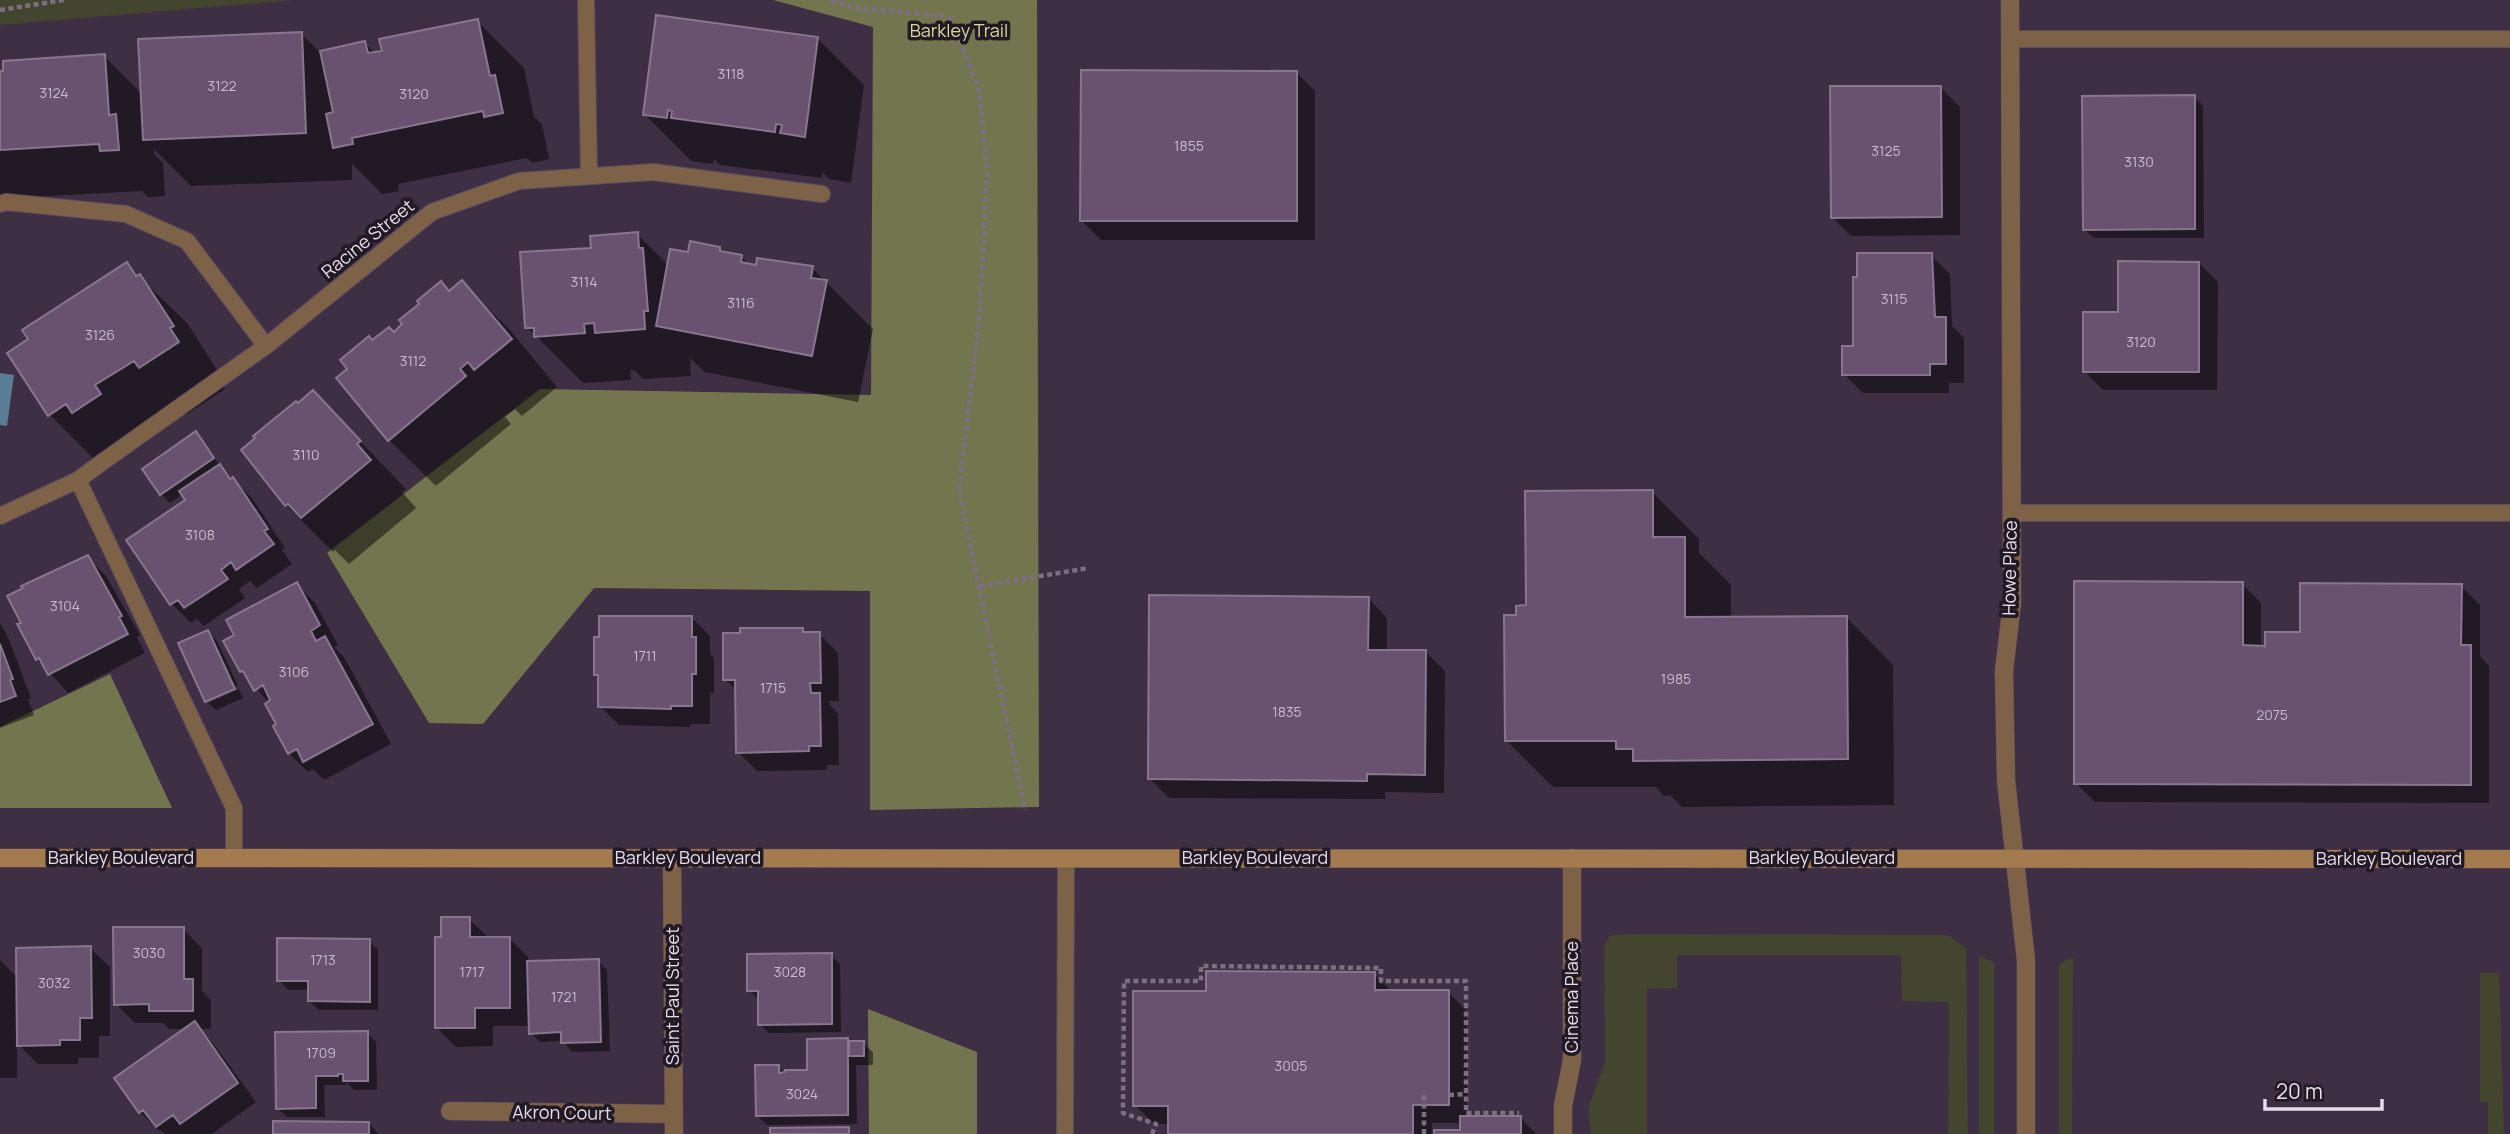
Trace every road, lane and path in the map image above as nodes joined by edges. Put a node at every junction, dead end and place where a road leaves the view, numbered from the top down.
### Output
1 (64, 0) edge
2 (586, 0) edge
3 (831, 0) edge
4 (2010, 0) edge
5 (0, 10) edge
6 (2011, 39) junction
7 (2510, 39) edge
8 (589, 176) junction
9 (822, 194) dead end
10 (0, 204) edge
11 (266, 346) junction
12 (78, 480) junction
13 (2011, 513) junction
14 (2510, 513) edge
15 (0, 516) edge
16 (1089, 568) dead end
17 (980, 586) junction
18 (1026, 810) dead end
19 (0, 858) edge
20 (234, 858) junction
21 (672, 858) junction
22 (1066, 858) junction
23 (1572, 858) junction
24 (2014, 858) junction
25 (2510, 859) edge
26 (1466, 1094) junction
27 (1424, 1095) dead end
28 (1449, 1095) dead end
29 (450, 1111) dead end
30 (1519, 1113) dead end
31 (674, 1114) junction
32 (674, 1134) edge
33 (1065, 1134) edge
34 (1152, 1134) edge
35 (1424, 1134) edge
36 (1563, 1134) edge
37 (2026, 1134) edge

1 - 5 path
2 - 8 lane
3 - 17 path
4 - 6 street, Howe Place
6 - 7 lane
6 - 13 street, Howe Place
8 - 9 lane, Racine Street
8 - 11 lane, Racine Street
10 - 11 lane
11 - 12 lane, Racine Street
12 - 15 lane, Racine Street
12 - 20 lane
13 - 14 lane
13 - 24 street, Howe Place
16 - 17 path
17 - 18 path
19 - 20 main road, Barkley Boulevard
20 - 21 main road, Barkley Boulevard
21 - 22 main road, Barkley Boulevard
21 - 31 street, Saint Paul Street
22 - 23 main road, Barkley Boulevard
22 - 33 lane
23 - 24 main road, Barkley Boulevard
23 - 36 street, Cinema Place
24 - 25 main road, Barkley Boulevard
24 - 37 street, Howe Place
26 - 28 path
26 - 30 path
26 - 34 path
27 - 35 path
29 - 31 street, Akron Court
31 - 32 street, Saint Paul Street

